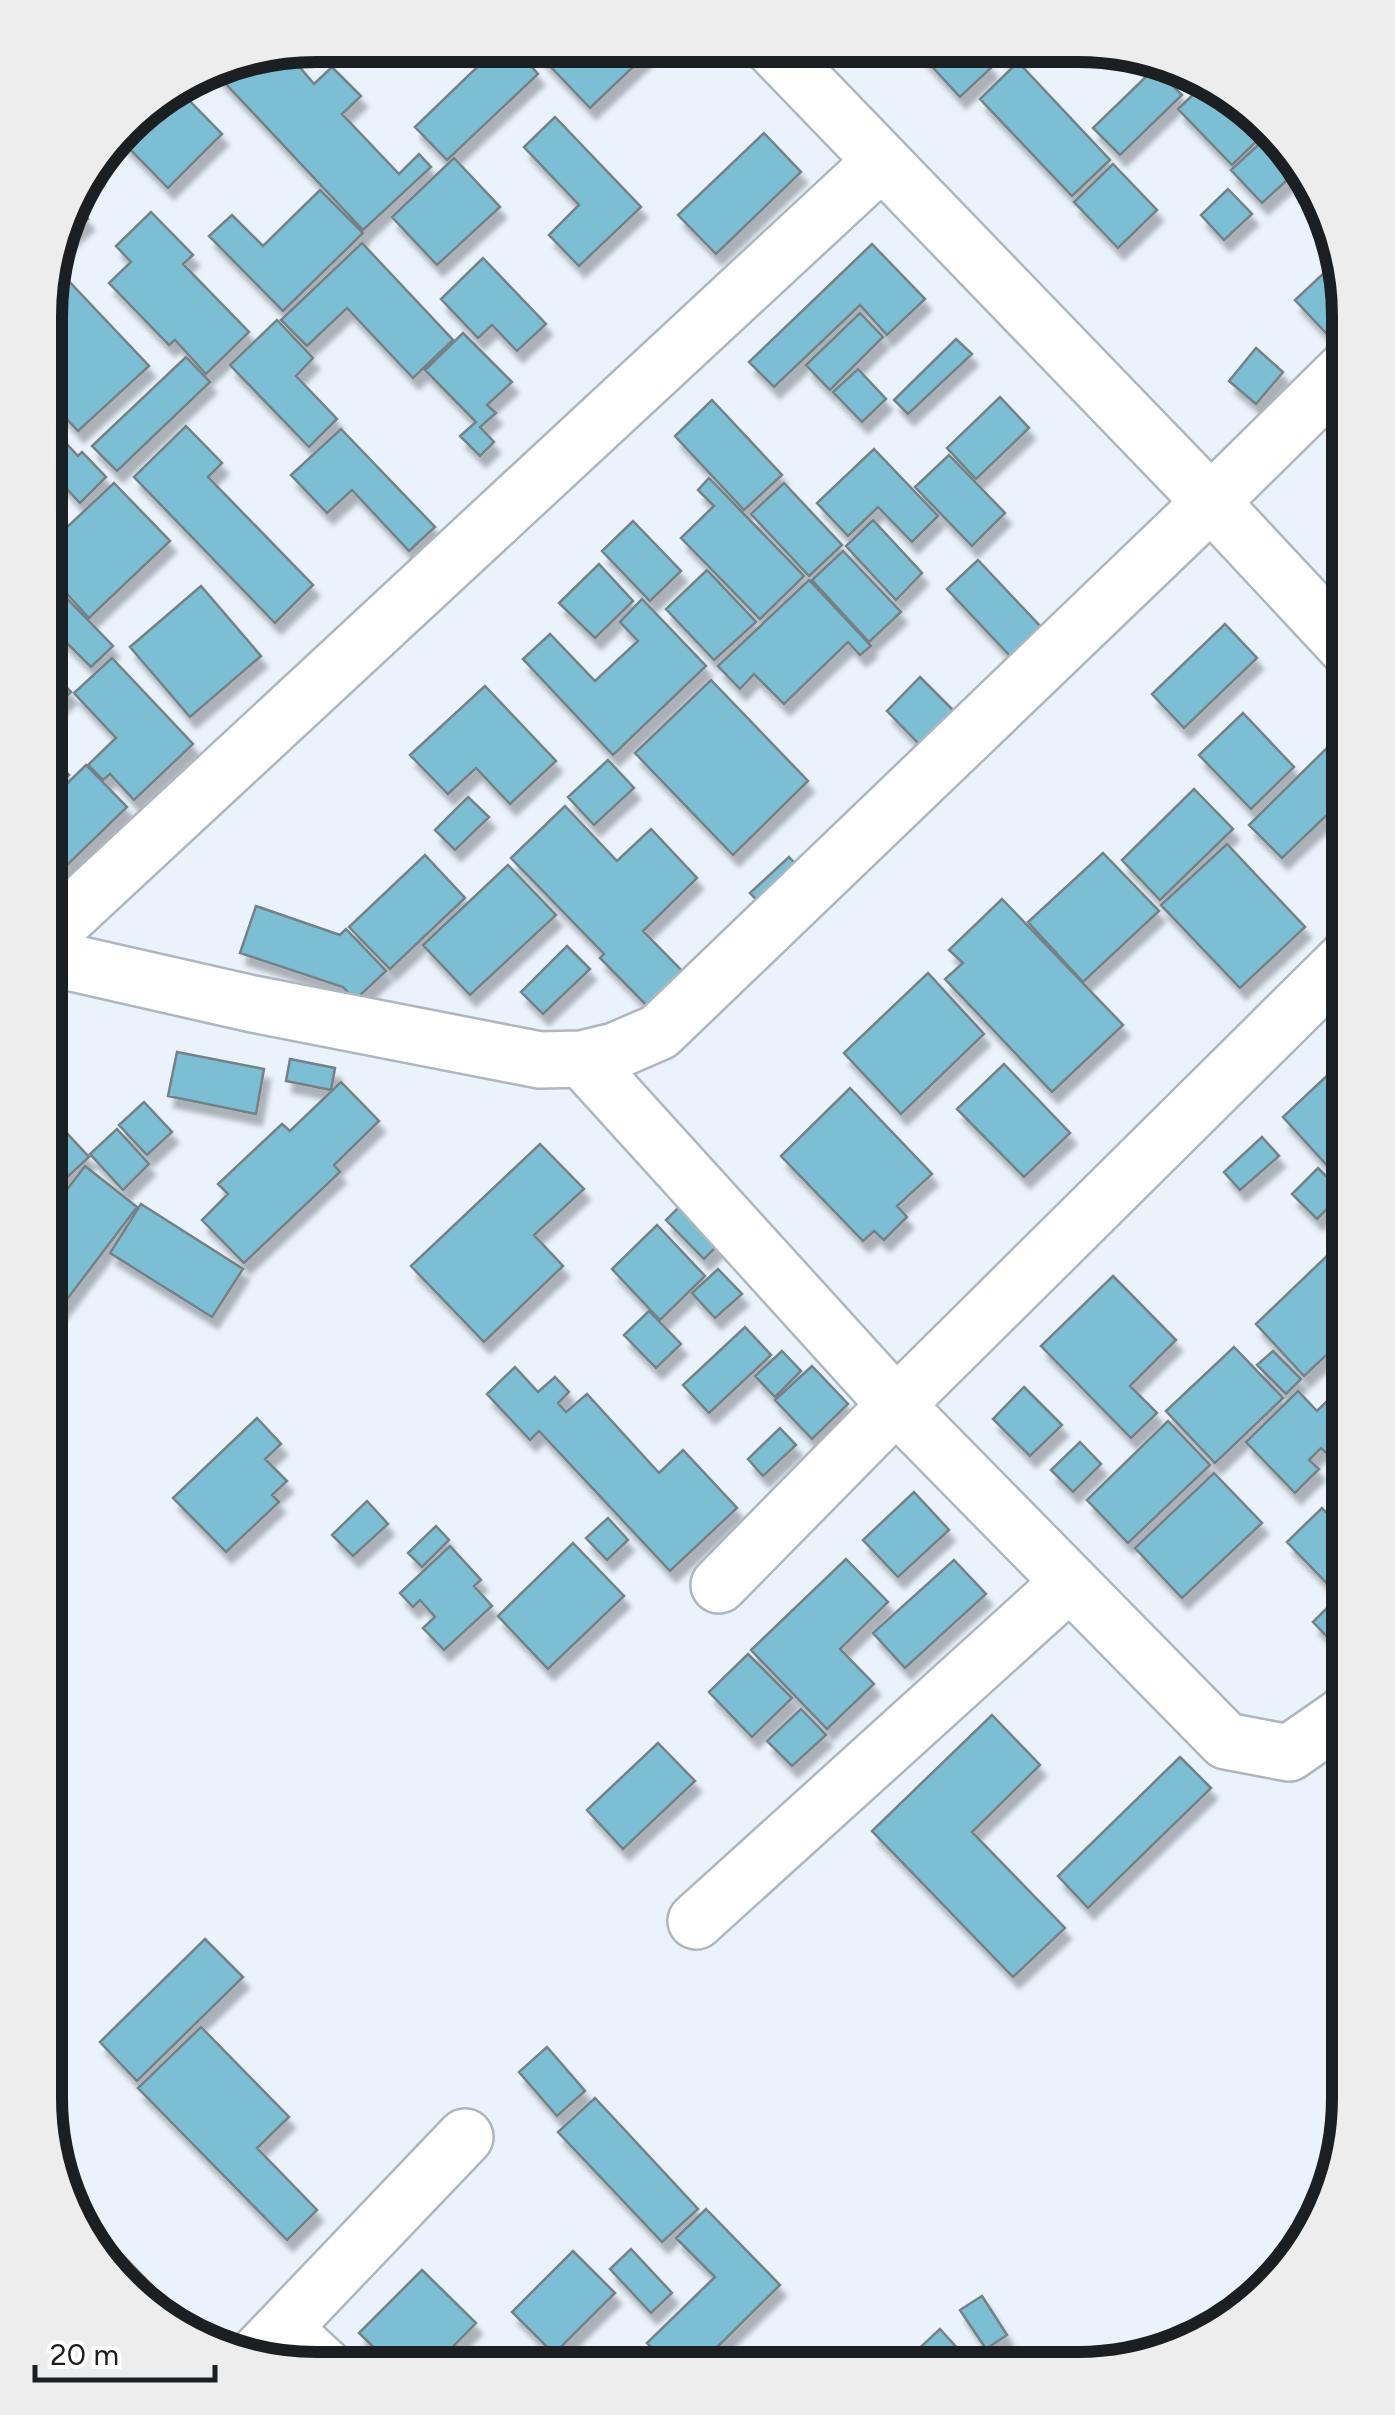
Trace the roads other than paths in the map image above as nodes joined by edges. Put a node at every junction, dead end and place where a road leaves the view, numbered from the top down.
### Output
1 (787, 62) edge
2 (882, 161) junction
3 (1332, 383) edge
4 (1212, 502) junction
5 (1332, 632) edge
6 (63, 921) edge
7 (63, 961) edge
8 (1332, 973) edge
9 (582, 1059) junction
10 (896, 1406) junction
11 (1070, 1582) junction
12 (719, 1585) dead end
13 (1332, 1723) edge
14 (696, 1922) dead end
15 (465, 2137) dead end
16 (270, 2343) edge

1 - 2 street
2 - 4 street
2 - 6 street
3 - 4 street
4 - 5 street
4 - 9 street
7 - 9 street
8 - 10 street
9 - 10 street
10 - 11 street
10 - 12 street
11 - 13 street
11 - 14 street
15 - 16 street

